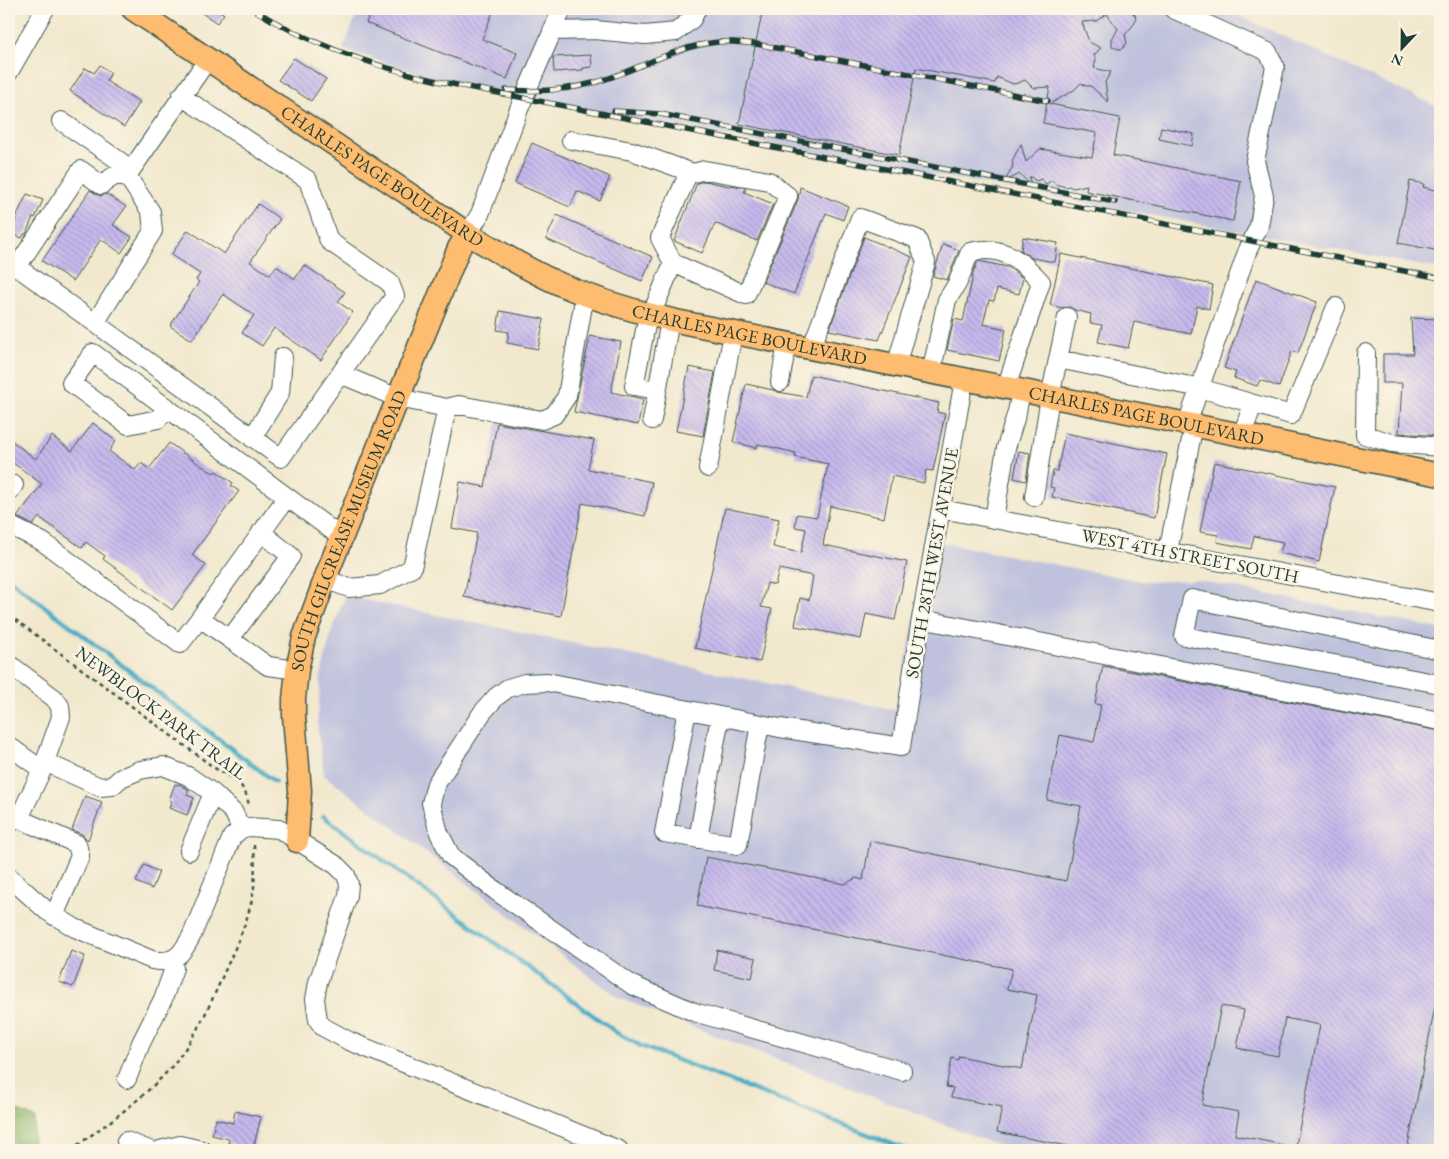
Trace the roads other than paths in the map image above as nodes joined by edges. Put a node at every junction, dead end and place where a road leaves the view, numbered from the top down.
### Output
1 (45, 9) edge
2 (133, 9) edge
3 (562, 9) edge
4 (697, 9) edge
5 (1173, 9) edge
6 (552, 31) junction
7 (208, 59) junction
8 (9, 72) edge
9 (181, 96) junction
10 (62, 121) dead end
11 (571, 140) dead end
12 (689, 172) junction
13 (127, 176) junction
14 (468, 234) junction
15 (673, 263) junction
16 (585, 294) junction
17 (1336, 307) dead end
18 (656, 317) junction
19 (1067, 317) dead end
20 (95, 323) junction
21 (733, 333) junction
22 (787, 344) junction
23 (811, 349) junction
24 (1366, 353) dead end
25 (283, 357) dead end
26 (1058, 359) junction
27 (896, 366) junction
28 (932, 373) junction
29 (340, 374) junction
30 (964, 380) junction
31 (780, 382) dead end
32 (1200, 388) junction
33 (1013, 390) junction
34 (1050, 397) junction
35 (398, 398) junction
36 (1253, 404) junction
37 (167, 407) junction
38 (447, 408) junction
39 (652, 420) dead end
40 (1190, 424) junction
41 (1242, 435) junction
42 (252, 438) junction
43 (1440, 447) edge
44 (708, 468) dead end
45 (1440, 475) edge
46 (287, 497) junction
47 (1034, 497) dead end
48 (941, 509) junction
49 (994, 519) junction
50 (9, 525) edge
51 (261, 532) junction
52 (342, 537) junction
53 (1168, 552) junction
54 (325, 579) junction
55 (1440, 603) edge
56 (200, 618) junction
57 (921, 619) junction
58 (230, 639) junction
59 (1440, 650) edge
60 (9, 664) edge
61 (297, 670) junction
62 (1440, 684) edge
63 (687, 710) junction
64 (720, 717) junction
65 (1440, 721) edge
66 (760, 724) junction
67 (9, 746) edge
68 (43, 766) junction
69 (212, 793) junction
70 (13, 821) edge
71 (247, 828) junction
72 (698, 839) junction
73 (297, 841) junction
74 (189, 851) dead end
75 (9, 877) edge
76 (54, 916) junction
77 (171, 960) junction
78 (902, 1071) dead end
79 (127, 1079) dead end
80 (126, 1141) dead end
81 (149, 1150) edge
82 (160, 1150) edge
83 (202, 1150) edge
84 (619, 1150) edge

1 - 8 street
2 - 7 main road, CHARLES PAGE BOULEVARD
3 - 6 street
4 - 6 street
5 - 32 street
6 - 14 street
7 - 9 street
7 - 14 main road, CHARLES PAGE BOULEVARD
9 - 13 street
9 - 29 street
10 - 13 street
11 - 12 street
12 - 15 street
12 - 15 street
13 - 20 street
13 - 20 street
14 - 16 main road, CHARLES PAGE BOULEVARD
14 - 35 main road, SOUTH GILCREASE MUSEUM ROAD
15 - 18 street
16 - 18 main road, CHARLES PAGE BOULEVARD
16 - 38 street
17 - 36 street
18 - 21 main road, CHARLES PAGE BOULEVARD
18 - 39 street
19 - 26 street
20 - 42 street
21 - 22 main road, CHARLES PAGE BOULEVARD
21 - 44 street
22 - 23 main road, CHARLES PAGE BOULEVARD
22 - 31 street
23 - 27 main road, CHARLES PAGE BOULEVARD
23 - 27 street
24 - 43 street
25 - 42 street
26 - 32 street
26 - 34 street
27 - 28 main road, CHARLES PAGE BOULEVARD
28 - 30 main road, CHARLES PAGE BOULEVARD
28 - 33 street
29 - 35 street
29 - 42 street
30 - 33 main road, CHARLES PAGE BOULEVARD
30 - 48 street, SOUTH 28TH WEST AVENUE
32 - 36 street
32 - 40 street
33 - 34 main road, CHARLES PAGE BOULEVARD
33 - 49 street
34 - 40 main road, CHARLES PAGE BOULEVARD
34 - 47 street
35 - 38 street
35 - 52 main road, SOUTH GILCREASE MUSEUM ROAD
36 - 41 street
37 - 37 street
37 - 46 street
38 - 54 street
40 - 41 main road, CHARLES PAGE BOULEVARD
40 - 53 street
41 - 45 main road, CHARLES PAGE BOULEVARD
46 - 51 street
46 - 52 street
48 - 49 street, WEST 4TH STREET SOUTH
48 - 57 street, SOUTH 28TH WEST AVENUE
49 - 53 street, WEST 4TH STREET SOUTH
50 - 56 street
51 - 56 street
51 - 58 street
52 - 54 main road, SOUTH GILCREASE MUSEUM ROAD
53 - 55 street, WEST 4TH STREET SOUTH
54 - 61 main road, SOUTH GILCREASE MUSEUM ROAD
56 - 58 street
57 - 65 street
57 - 66 street, SOUTH 28TH WEST AVENUE
58 - 61 street
59 - 62 street
60 - 68 street
61 - 73 main road, SOUTH GILCREASE MUSEUM ROAD
63 - 64 street
63 - 72 street
63 - 78 street
64 - 66 street
64 - 72 street
66 - 72 street
67 - 68 street
68 - 69 street
68 - 70 street
69 - 71 street
69 - 74 street
70 - 76 street
71 - 73 street
71 - 77 street
73 - 84 street
75 - 76 street
76 - 77 street
77 - 79 street
80 - 81 street
82 - 83 street

